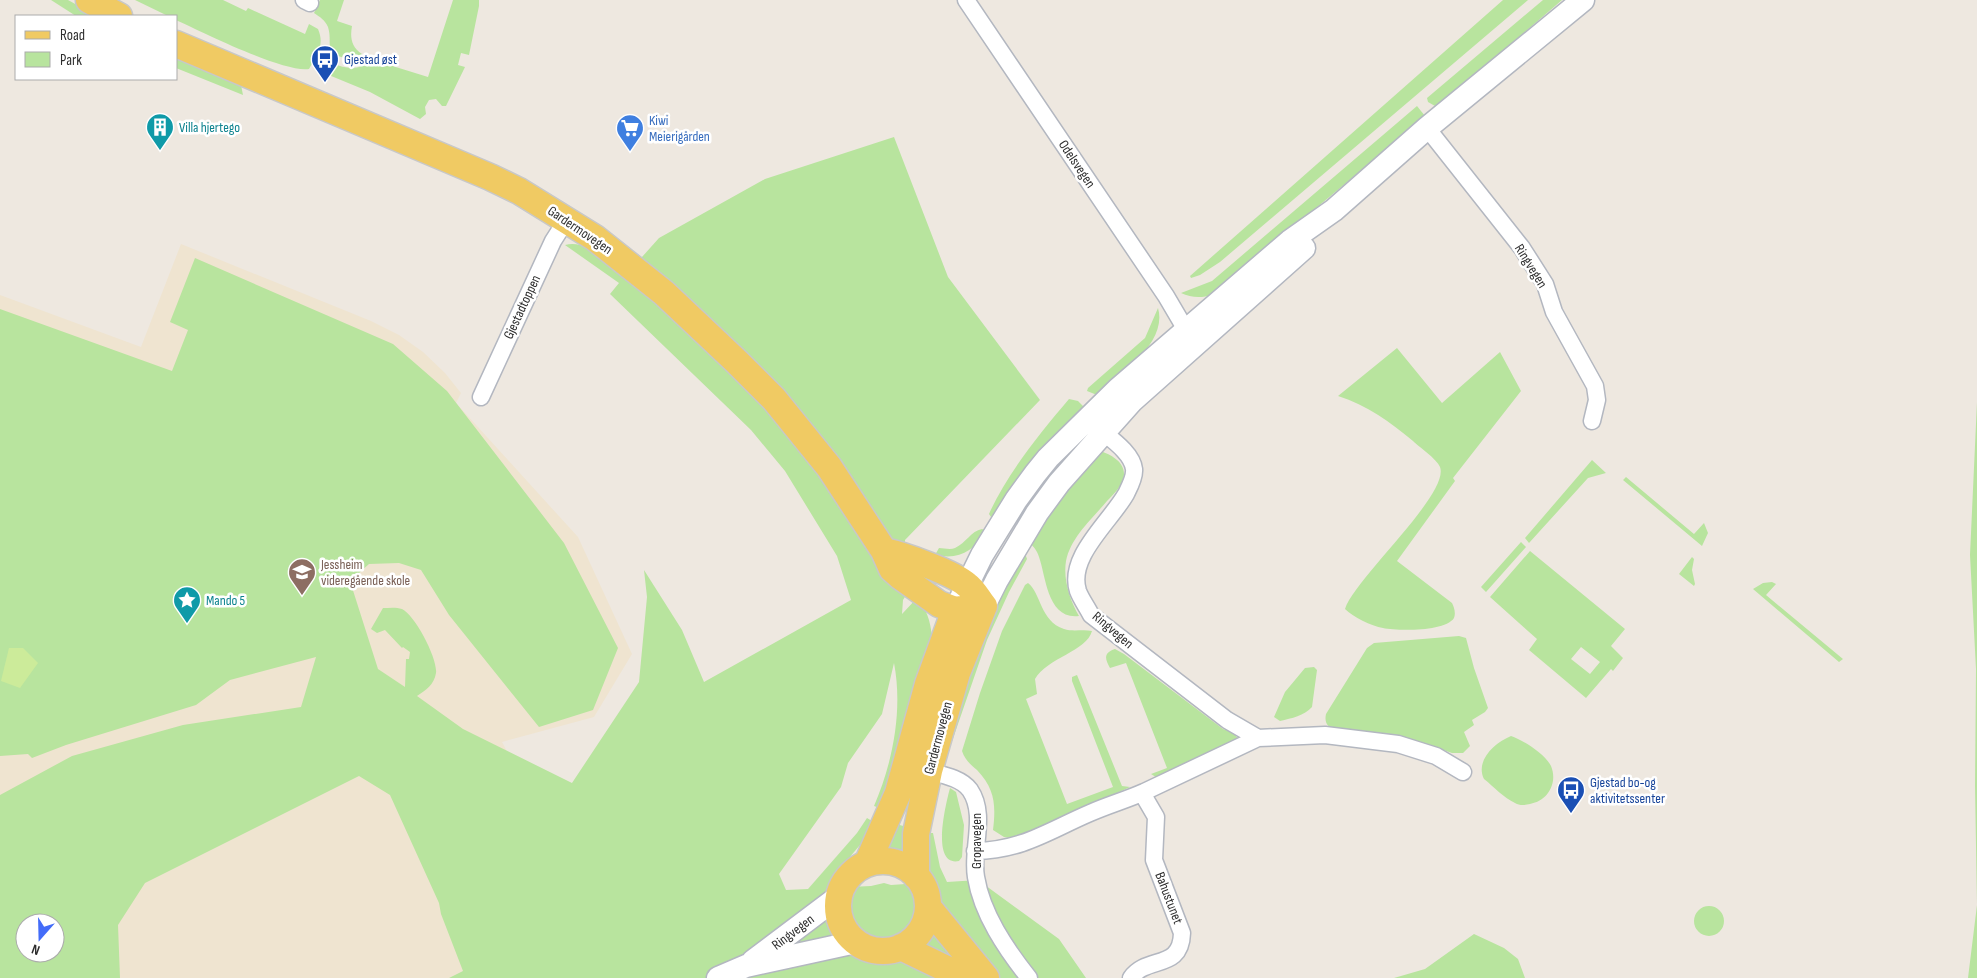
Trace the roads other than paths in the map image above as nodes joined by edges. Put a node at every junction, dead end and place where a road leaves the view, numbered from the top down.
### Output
1 (89, 0) edge
2 (966, 0) edge
3 (1583, 0) edge
4 (117, 15) edge
5 (178, 45) edge
6 (1427, 128) junction
7 (1334, 210) junction
8 (567, 219) junction
9 (1186, 330) junction
10 (481, 397) dead end
11 (1592, 421) dead end
12 (1096, 426) junction
13 (884, 551) junction
14 (967, 584) junction
15 (984, 606) junction
16 (956, 610) junction
17 (1258, 738) junction
18 (917, 768) junction
19 (1463, 772) dead end
20 (1142, 793) junction
21 (975, 850) junction
22 (867, 864) junction
23 (916, 876) junction
24 (838, 897) junction
25 (928, 907) junction
26 (856, 942) junction
27 (901, 947) junction
28 (746, 966) junction
29 (718, 978) edge
30 (965, 978) edge
31 (986, 978) edge
32 (1030, 978) edge
33 (1132, 978) edge

1 - 4 main road
2 - 9 street, Odelsvegen
3 - 6 main road
5 - 8 main road, Gardermovegen
6 - 7 main road
6 - 11 street, Ringvegen
7 - 9 main road
7 - 12 main road
8 - 10 street, Gjestadtoppen
8 - 13 main road, Gardermovegen
9 - 12 main road
12 - 14 main road
12 - 15 main road
12 - 17 street, Ringvegen
13 - 14 main road
13 - 16 main road, Gardermovegen
14 - 15 main road
14 - 16 main road
15 - 16 main road
15 - 18 main road, Gardermovegen
16 - 18 main road, Gardermovegen
17 - 19 street
17 - 20 street
18 - 21 street, Gropavegen
18 - 22 main road, Gardermovegen
18 - 23 main road, Gardermovegen
20 - 21 street
20 - 33 street, Bahustunet
21 - 32 street, Gropavegen
22 - 23 main road
22 - 24 main road
23 - 25 main road, Gardermovegen
24 - 26 main road
24 - 28 main road, Ringvegen
25 - 27 main road
25 - 31 main road, Gardermovegen
26 - 27 main road
26 - 28 main road, Ringvegen
27 - 30 main road
28 - 29 main road, Ringvegen

